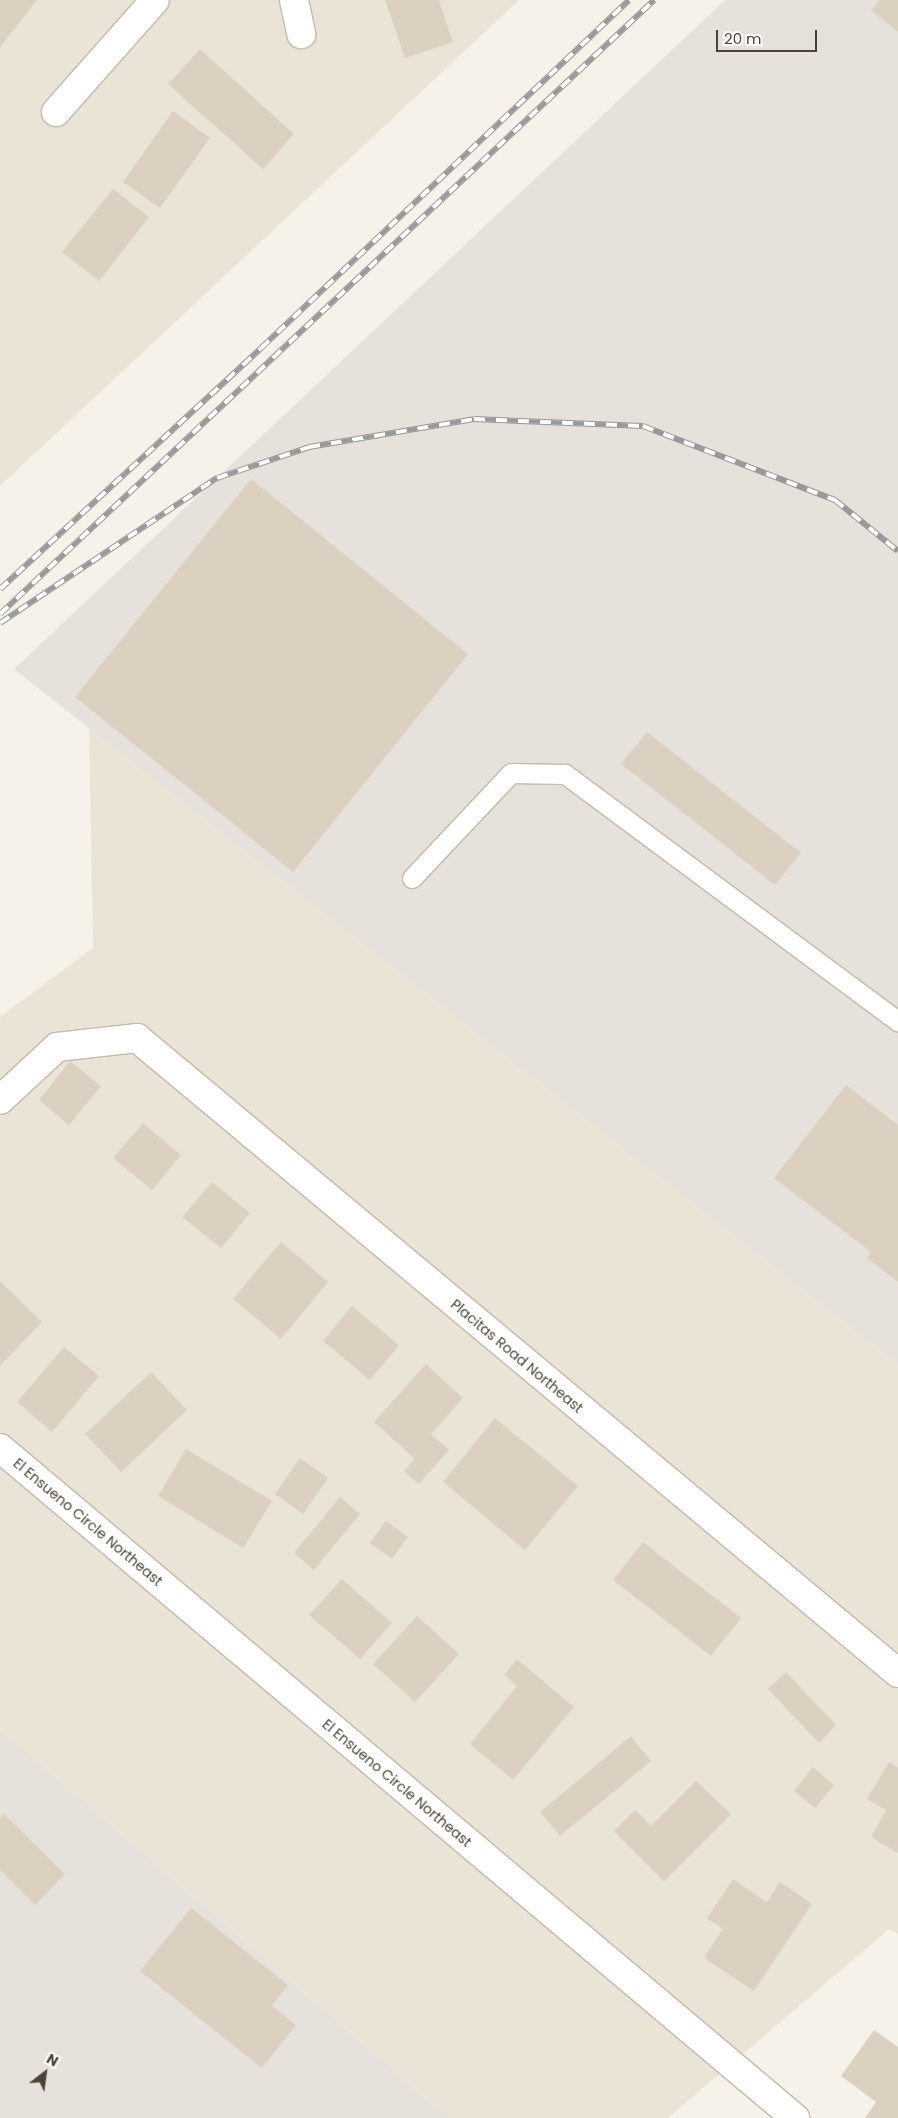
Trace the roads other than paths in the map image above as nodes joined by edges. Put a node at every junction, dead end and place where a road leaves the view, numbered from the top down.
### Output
1 (155, 0) edge
2 (294, 0) edge
3 (300, 34) dead end
4 (56, 112) dead end
5 (412, 878) dead end
6 (898, 1021) edge
7 (0, 1100) edge
8 (0, 1448) edge
9 (898, 1673) edge
10 (795, 2118) edge

1 - 4 street
2 - 3 street
5 - 6 lane
7 - 9 street, Placitas Road Northeast
8 - 10 street, El Ensueno Circle Northeast

